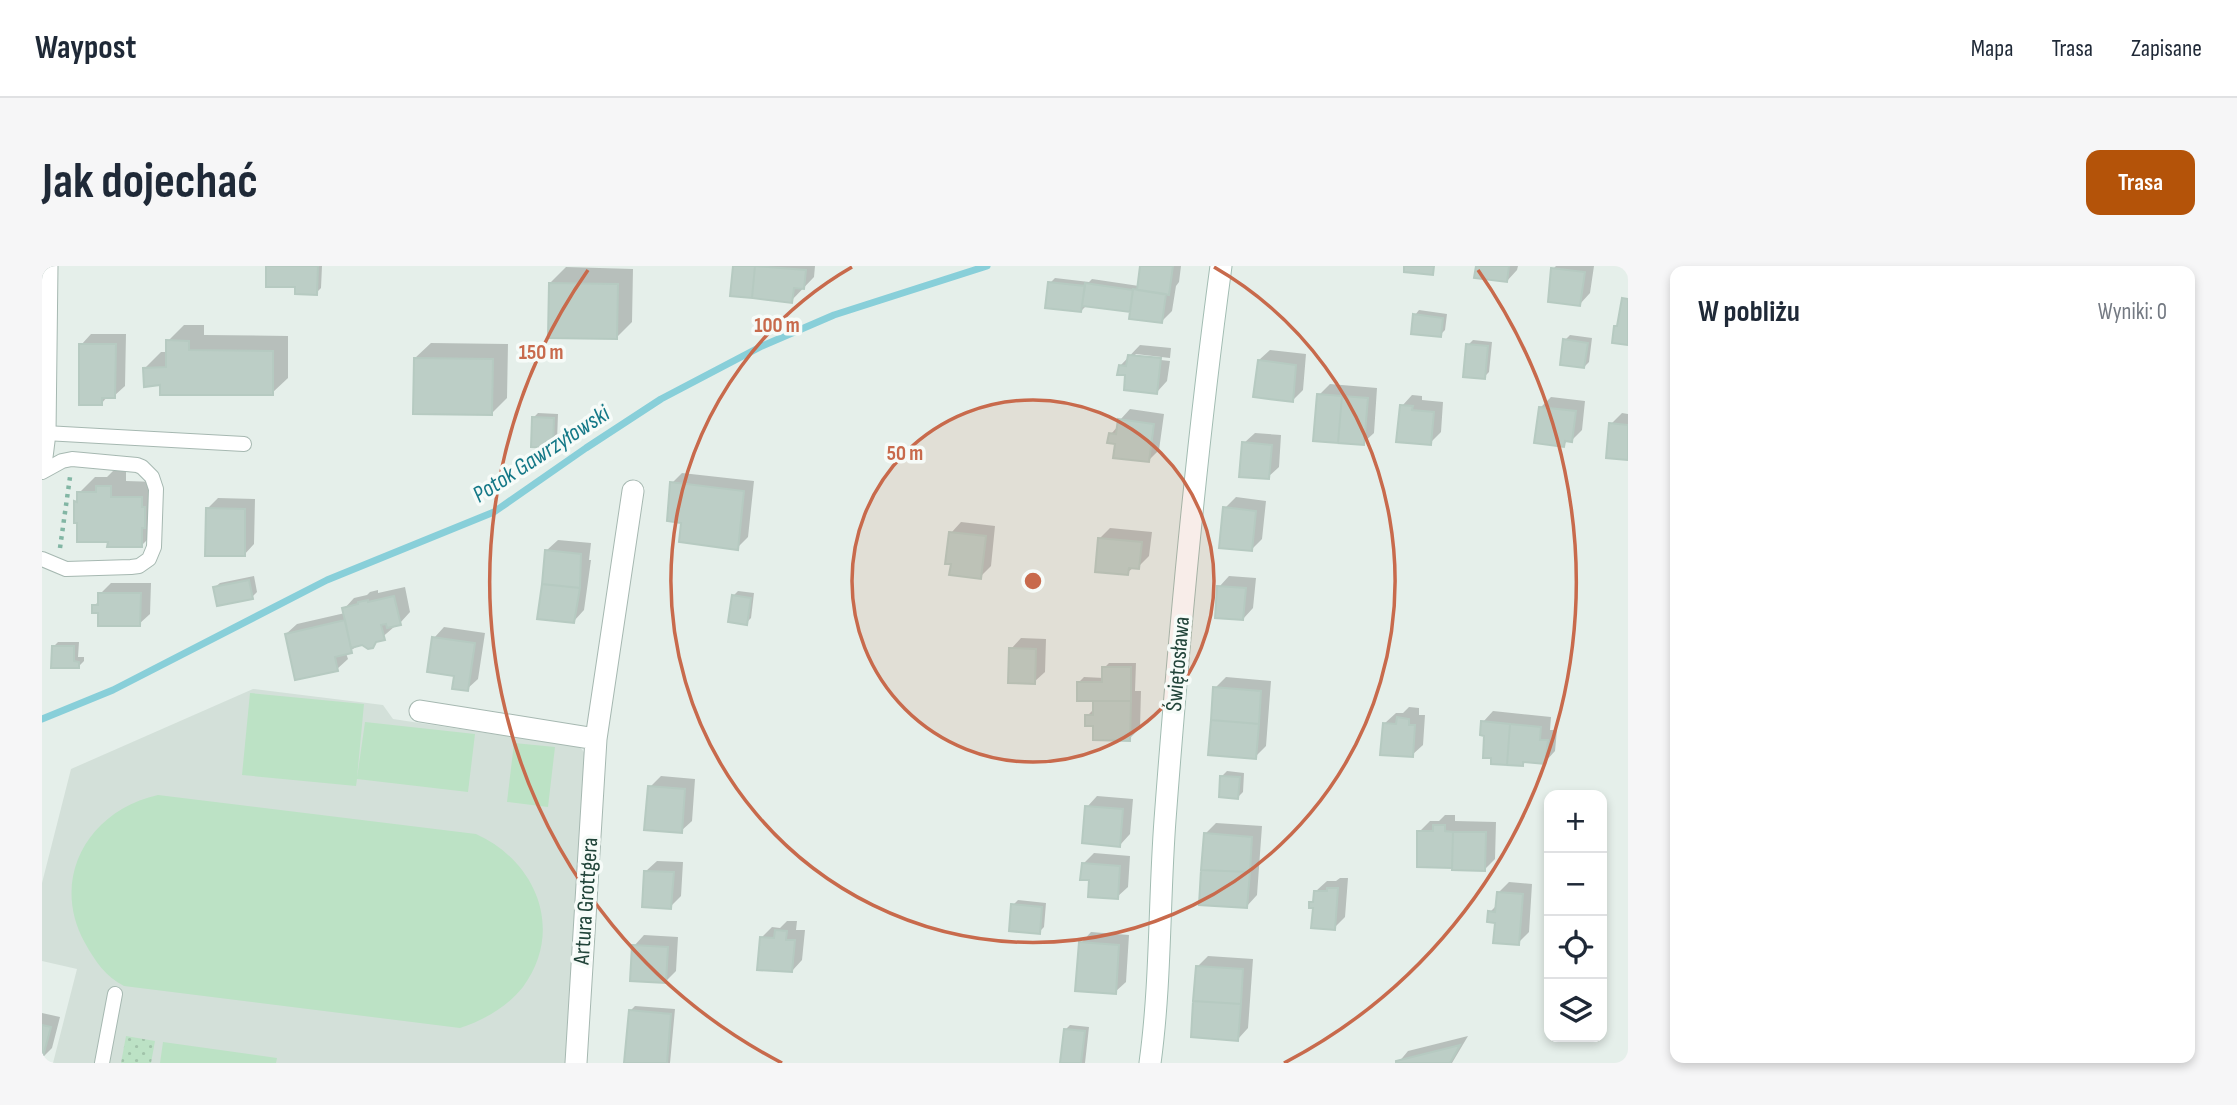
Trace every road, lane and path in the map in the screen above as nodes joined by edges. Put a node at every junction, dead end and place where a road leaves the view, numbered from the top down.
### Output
1 (47, 266) edge
2 (1221, 266) edge
3 (43, 433) edge
4 (244, 444) dead end
5 (42, 457) edge
6 (42, 471) edge
7 (633, 491) dead end
8 (42, 559) edge
9 (420, 711) dead end
10 (596, 739) junction
11 (115, 993) dead end
12 (102, 1063) edge
13 (576, 1063) edge
14 (1150, 1063) edge

1 - 3 street
2 - 14 street, Świętosława
3 - 4 lane
3 - 5 street
6 - 8 lane
7 - 10 street, Artura Grottgera
9 - 10 street
10 - 13 street, Artura Grottgera
11 - 12 lane

